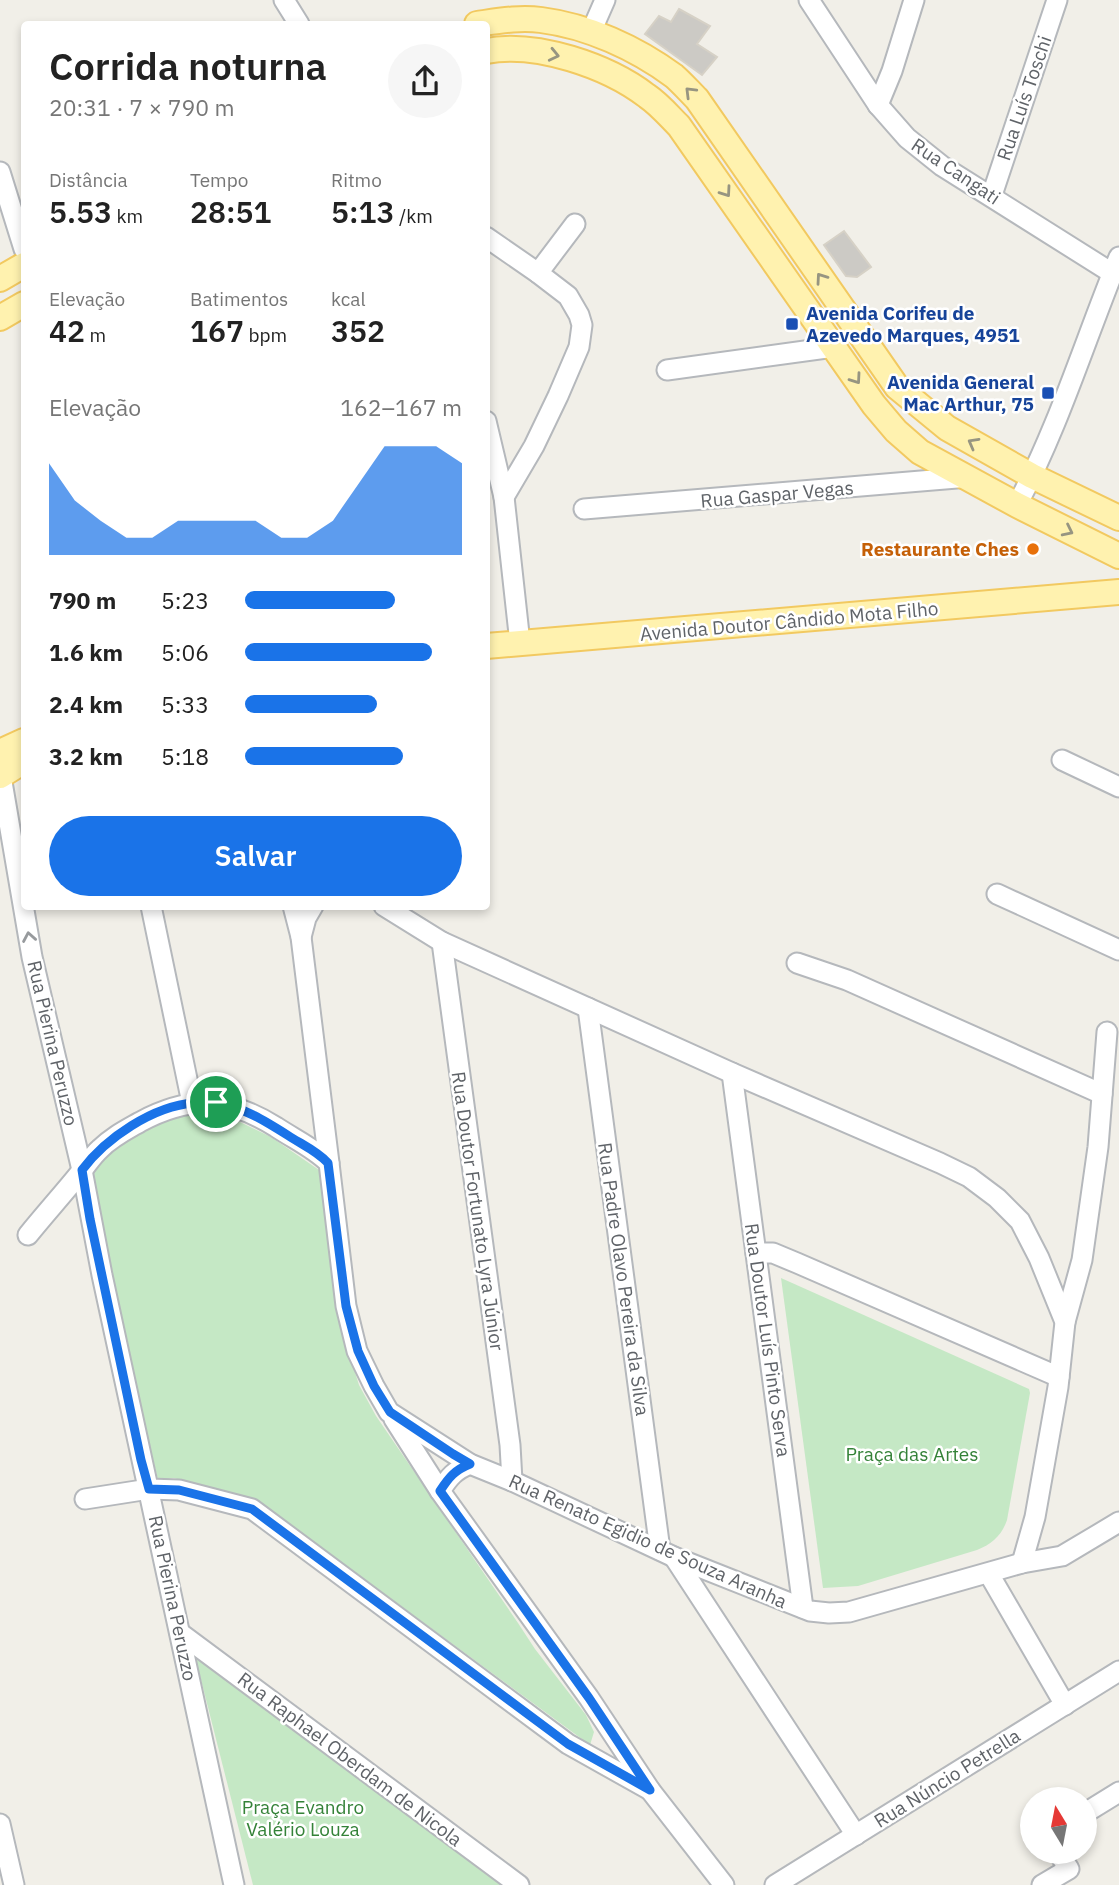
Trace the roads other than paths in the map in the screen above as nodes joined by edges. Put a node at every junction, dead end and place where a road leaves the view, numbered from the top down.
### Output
1 (284, 0) edge
2 (606, 0) edge
3 (809, 0) edge
4 (914, 0) edge
5 (1057, 0) edge
6 (297, 21) edge
7 (490, 22) edge
8 (591, 32) junction
9 (490, 51) edge
10 (878, 105) junction
11 (0, 172) edge
12 (992, 195) junction
13 (575, 225) dead end
14 (21, 239) edge
15 (490, 240) edge
16 (1116, 265) edge
17 (21, 267) edge
18 (538, 273) junction
19 (0, 279) edge
20 (1112, 297) edge
21 (21, 306) edge
22 (0, 318) edge
23 (834, 347) junction
24 (667, 370) dead end
25 (490, 438) edge
26 (1032, 476) junction
27 (969, 477) junction
28 (504, 497) junction
29 (1017, 505) junction
30 (584, 509) dead end
31 (1119, 518) edge
32 (1119, 556) edge
33 (1119, 570) edge
34 (1119, 592) edge
35 (1092, 596) junction
36 (520, 643) junction
37 (490, 646) edge
38 (21, 742) edge
39 (0, 752) edge
40 (1062, 760) dead end
41 (21, 763) edge
42 (0, 776) edge
43 (1119, 787) edge
44 (997, 894) dead end
45 (21, 895) edge
46 (24, 910) edge
47 (152, 910) edge
48 (294, 910) edge
49 (311, 910) edge
50 (390, 910) edge
51 (301, 937) junction
52 (442, 942) junction
53 (1119, 950) edge
54 (797, 963) dead end
55 (588, 1008) junction
56 (1107, 1032) dead end
57 (732, 1073) junction
58 (1102, 1094) junction
59 (192, 1103) junction
60 (328, 1163) junction
61 (82, 1170) junction
62 (29, 1235) dead end
63 (756, 1253) junction
64 (1065, 1322) junction
65 (1059, 1377) junction
66 (390, 1412) junction
67 (453, 1454) junction
68 (470, 1464) junction
69 (428, 1473) junction
70 (512, 1481) junction
71 (149, 1489) junction
72 (440, 1491) junction
73 (85, 1499) dead end
74 (1119, 1522) edge
75 (667, 1553) junction
76 (1022, 1563) junction
77 (989, 1574) junction
78 (803, 1608) junction
79 (180, 1633) junction
80 (1119, 1671) edge
81 (1065, 1705) junction
82 (650, 1790) junction
83 (1119, 1792) edge
84 (1097, 1806) edge
85 (0, 1824) edge
86 (856, 1835) junction
87 (1066, 1864) edge
88 (14, 1885) edge
89 (234, 1885) edge
90 (519, 1885) edge
91 (724, 1885) edge
92 (775, 1885) edge
93 (1042, 1885) edge

1 - 6 street
2 - 8 street
3 - 10 street, Rua Cangati
4 - 10 street
5 - 12 street, Rua Luís Toschi
7 - 8 main road
26 -> 8 main road
9 -> 23 main road
10 - 12 street, Rua Cangati
11 - 14 street
12 - 16 street, Rua Cangati
13 - 18 street
15 - 18 street
16 - 20 street
17 - 19 main road
18 - 28 street
20 - 26 street
21 - 22 main road
23 - 24 street
23 -> 27 main road
25 - 28 street
26 - 29 street
26 - 31 main road
27 - 29 main road
27 - 30 street, Rua Gaspar Vegas
28 - 36 street
29 -> 32 main road
33 - 35 main road
34 - 35 main road, Avenida Doutor Cândido Mota Filho
35 - 36 main road, Avenida Doutor Cândido Mota Filho
36 - 37 main road, Avenida Doutor Cândido Mota Filho
38 - 39 main road
40 - 43 street
41 - 42 main road
45 -> 42 street, Rua Pierina Peruzzo
44 - 53 street
61 -> 46 street, Rua Pierina Peruzzo
47 - 59 street
48 - 51 street, Rua Renato Egidio de Souza Aranha
49 - 51 street
50 - 52 street
51 - 60 street, Rua Renato Egidio de Souza Aranha
52 - 55 street
52 - 70 street, Rua Doutor Fortunato Lyra Júnior
54 - 58 street
55 - 57 street
55 - 75 street, Rua Padre Olavo Pereira da Silva
56 - 58 street
57 - 63 street, Rua Doutor Luís Pinto Serva
57 - 64 street
58 - 64 street
59 - 60 street
59 - 61 street
60 - 66 street, Rua Renato Egidio de Souza Aranha
61 - 62 street
61 - 71 street, Rua Pierina Peruzzo
63 - 65 street
63 - 78 street, Rua Doutor Luís Pinto Serva
64 - 65 street
65 - 76 street
66 - 67 street, Rua Renato Egidio de Souza Aranha
66 - 69 street
67 - 68 street, Rua Renato Egidio de Souza Aranha
67 - 69 street
68 - 70 street, Rua Renato Egidio de Souza Aranha
68 - 72 street
69 - 72 street
70 - 75 street, Rua Renato Egidio de Souza Aranha
71 - 73 street
71 - 79 street, Rua Pierina Peruzzo
71 - 82 street
72 - 82 street
74 - 76 street, Rua Renato Egidio de Souza Aranha
75 - 78 street, Rua Renato Egidio de Souza Aranha
75 - 86 street
76 - 77 street, Rua Renato Egidio de Souza Aranha
77 - 78 street, Rua Renato Egidio de Souza Aranha
77 - 81 street
79 - 89 street, Rua Pierina Peruzzo
79 - 90 street, Rua Raphael Oberdam de Nicola
80 - 81 street, Rua Núncio Petrella
81 - 86 street, Rua Núncio Petrella
82 - 91 street
83 - 84 street
85 - 88 street
86 - 92 street, Rua Núncio Petrella
87 - 93 street

